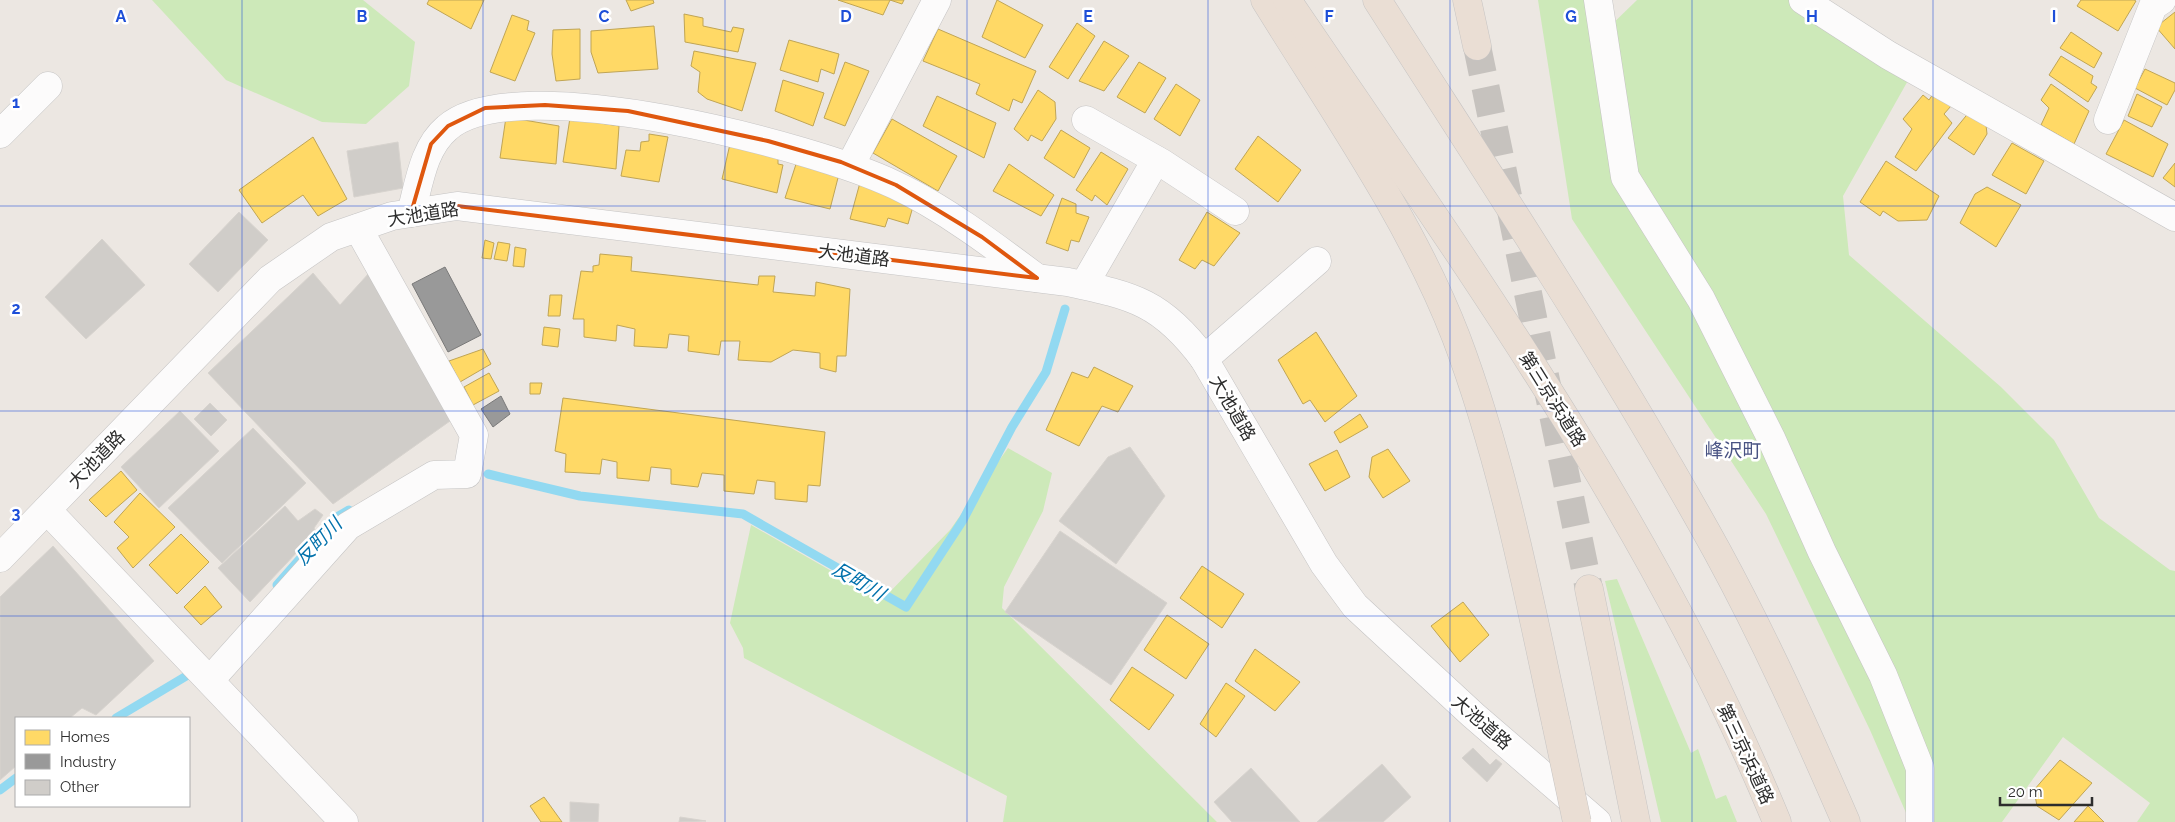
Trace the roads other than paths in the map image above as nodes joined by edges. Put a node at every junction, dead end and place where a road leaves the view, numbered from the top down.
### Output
1 (937, 0) edge
2 (1266, 0) edge
3 (1287, 0) edge
4 (1377, 0) edge
5 (1467, 0) edge
6 (1598, 0) edge
7 (1804, 0) edge
8 (2162, 0) edge
9 (1477, 46) tunnel mouth
10 (48, 86) dead end
11 (1086, 120) dead end
12 (2108, 120) dead end
13 (0, 134) edge
14 (1156, 160) junction
15 (850, 166) junction
16 (1235, 211) dead end
17 (411, 213) junction
18 (2175, 217) edge
19 (358, 228) junction
20 (1317, 261) dead end
21 (1037, 278) junction
22 (1084, 285) junction
23 (1204, 359) junction
24 (47, 510) junction
25 (0, 558) edge
26 (1589, 589) tunnel mouth
27 (210, 680) junction
28 (344, 822) edge
29 (1577, 822) edge
30 (1597, 822) edge
31 (1636, 822) edge
32 (1777, 822) edge
33 (1846, 822) edge
34 (1920, 822) edge

1 - 15 street
2 - 29 highway, bridge
3 - 32 highway, 第三京浜道路
4 - 33 highway
5 - 9 highway
6 - 34 street
7 - 18 street
8 - 12 street
10 - 13 street
11 - 14 street
14 - 16 street
14 - 22 street
15 - 17 street
15 - 21 street
17 - 19 street, 大池道路
17 - 21 street, 大池道路
19 - 24 street, 大池道路
19 - 27 street
20 - 23 street
21 - 22 street, 大池道路
22 - 23 street, 大池道路
23 - 30 street, 大池道路
24 - 25 street, 大池道路
24 - 27 street
26 - 31 highway
27 - 28 street

